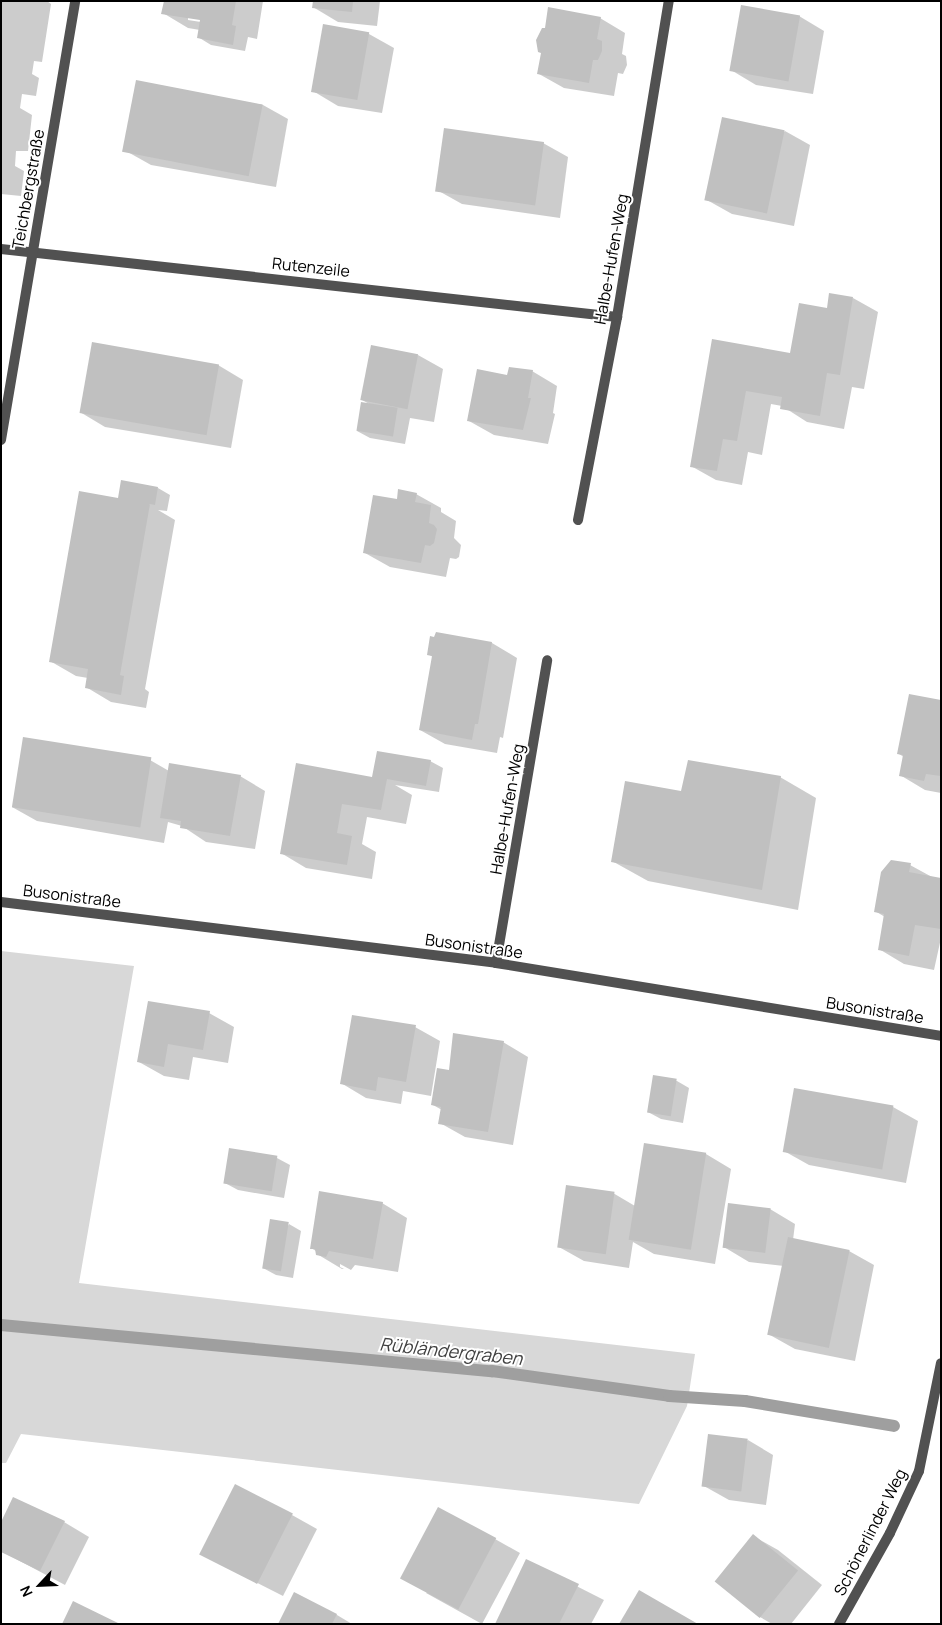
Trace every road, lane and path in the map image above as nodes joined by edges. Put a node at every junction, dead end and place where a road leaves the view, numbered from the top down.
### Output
1 (75, 1) edge
2 (669, 1) edge
3 (1, 248) edge
4 (32, 252) junction
5 (617, 317) junction
6 (1, 440) edge
7 (578, 520) dead end
8 (547, 660) dead end
9 (1, 902) edge
10 (496, 963) junction
11 (941, 1036) edge
12 (941, 1363) edge
13 (839, 1624) edge

1 - 4 street, Teichbergstraße
2 - 5 street, Halbe-Hufen-Weg
3 - 4 street, Rutenzeile
4 - 5 street, Rutenzeile
4 - 6 street, Teichbergstraße
5 - 7 street, Halbe-Hufen-Weg
8 - 10 street, Halbe-Hufen-Weg
9 - 10 street, Busonistraße
10 - 11 street, Busonistraße
12 - 13 street, Schönerlinder Weg

